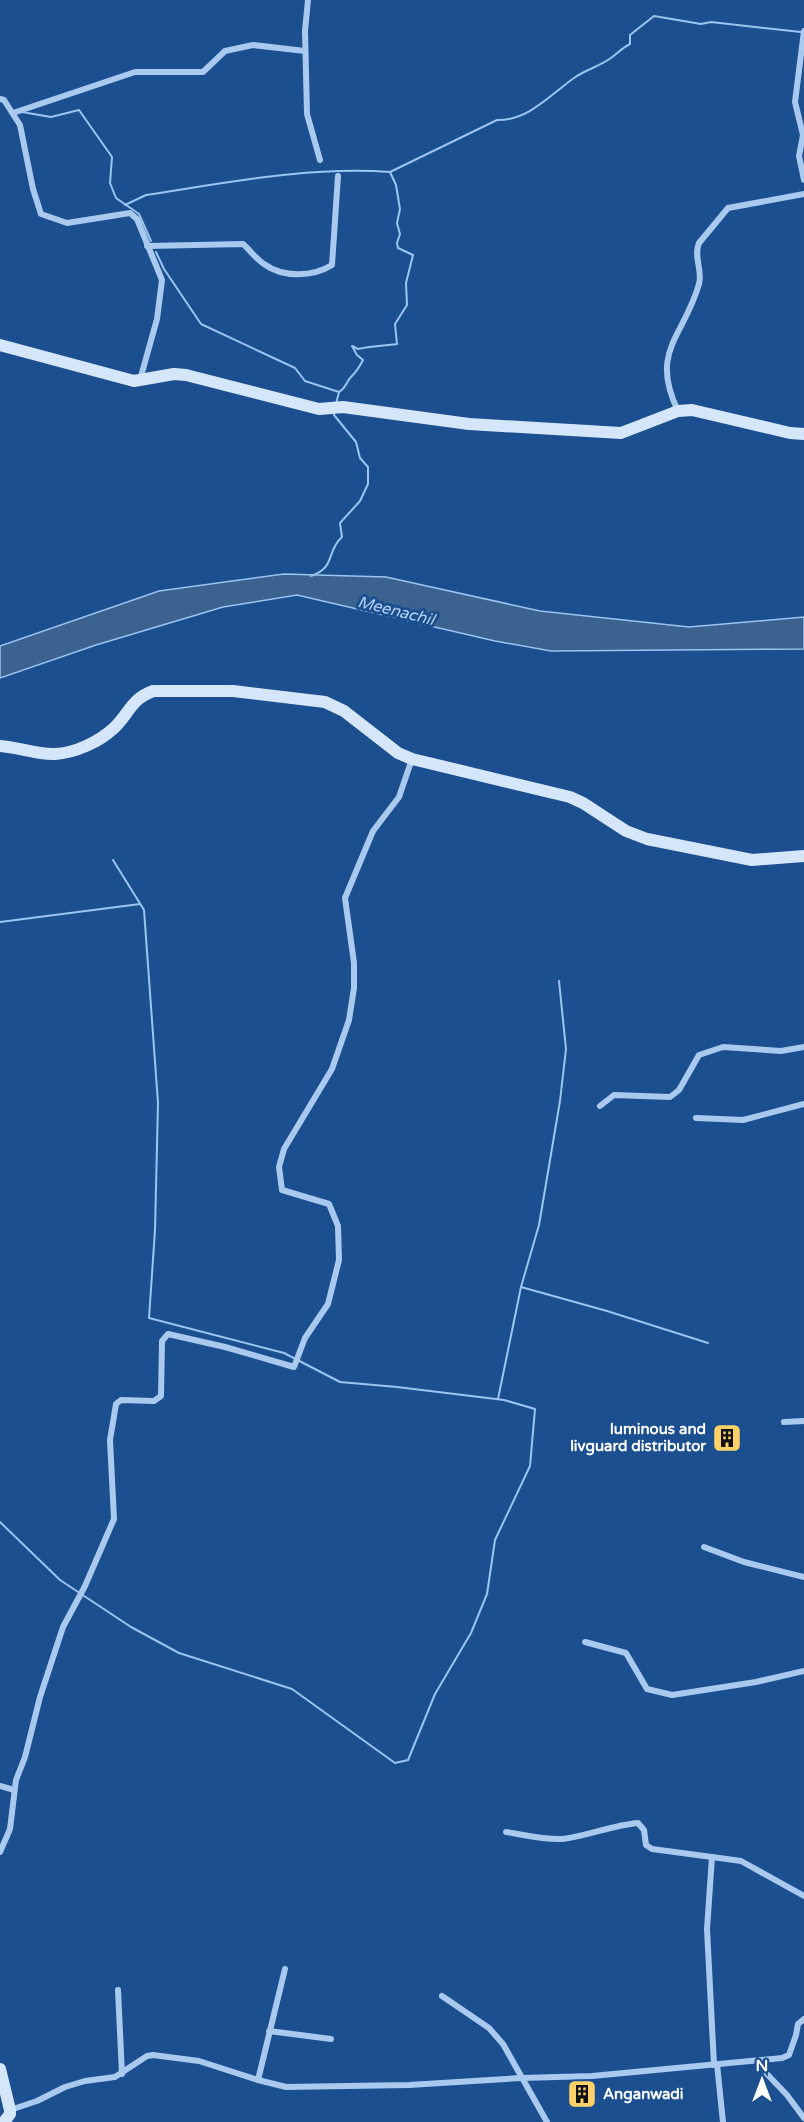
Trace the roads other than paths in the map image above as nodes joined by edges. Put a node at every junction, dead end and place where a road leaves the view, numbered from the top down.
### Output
1 (308, 0) edge
2 (804, 31) edge
3 (804, 40) edge
4 (305, 51) junction
5 (0, 99) edge
6 (13, 113) junction
7 (320, 160) dead end
8 (338, 176) dead end
9 (804, 180) edge
10 (804, 194) edge
11 (147, 246) junction
12 (0, 345) edge
13 (140, 380) junction
14 (678, 411) junction
15 (804, 434) edge
16 (0, 746) edge
17 (412, 759) junction
18 (804, 856) edge
19 (804, 1047) edge
20 (804, 1104) edge
21 (600, 1106) dead end
22 (696, 1118) dead end
23 (804, 1421) edge
24 (784, 1422) dead end
25 (704, 1547) dead end
26 (804, 1577) edge
27 (585, 1642) dead end
28 (804, 1671) edge
29 (0, 1786) edge
30 (14, 1790) junction
31 (506, 1832) dead end
32 (0, 1852) edge
33 (712, 1857) junction
34 (804, 1896) edge
35 (285, 1969) dead end
36 (118, 1990) dead end
37 (442, 1996) dead end
38 (804, 2019) edge
39 (269, 2031) junction
40 (331, 2039) dead end
41 (761, 2060) junction
42 (716, 2065) junction
43 (0, 2069) edge
44 (122, 2074) junction
45 (521, 2078) junction
46 (258, 2080) junction
47 (10, 2110) junction
48 (804, 2118) edge
49 (4, 2122) edge
50 (547, 2122) edge
51 (723, 2122) edge

1 - 4 street
2 - 3 street
3 - 9 street
4 - 6 street
4 - 7 street
5 - 6 street
6 - 11 street
8 - 11 street
10 - 14 street
11 - 13 street
12 - 13 main road
13 - 14 main road
14 - 15 main road
16 - 17 main road
17 - 18 main road
17 - 30 street
19 - 21 street
20 - 22 street
23 - 24 street
25 - 26 street
27 - 28 street
29 - 30 street
30 - 32 street
31 - 33 street
33 - 34 street
33 - 42 street
35 - 39 street
36 - 44 street
37 - 45 street
38 - 41 street
39 - 40 street
39 - 46 street
41 - 42 street
41 - 48 street
42 - 45 street
42 - 51 street
43 - 47 main road
44 - 46 street
44 - 47 street
45 - 46 street
45 - 50 street
47 - 49 main road

